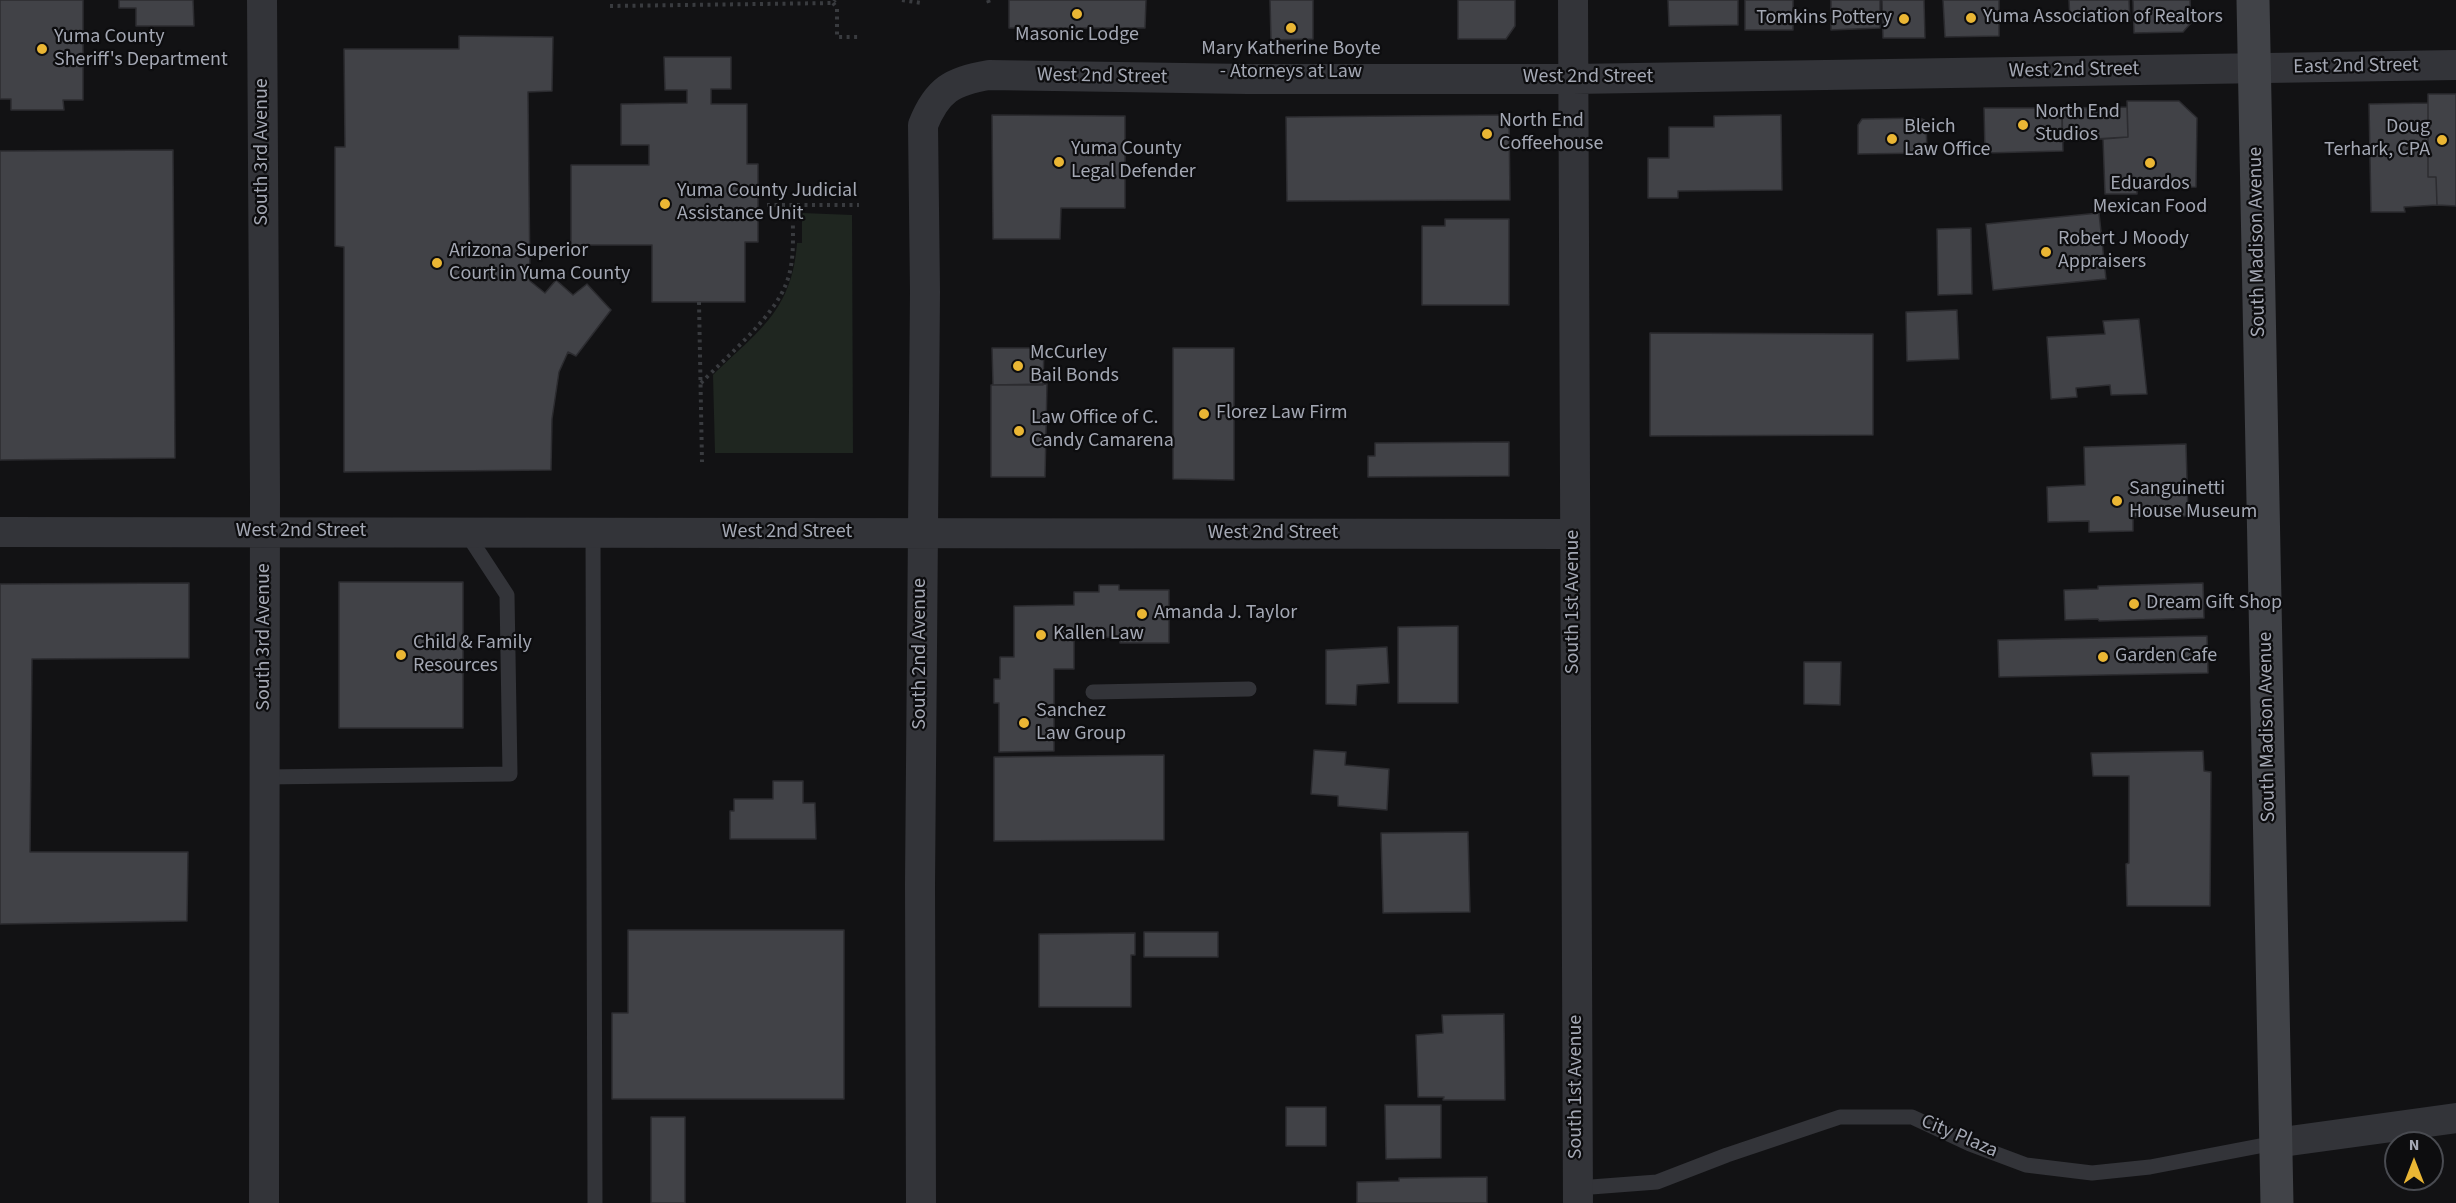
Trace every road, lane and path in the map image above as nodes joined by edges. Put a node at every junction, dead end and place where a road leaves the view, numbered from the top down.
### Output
1 (262, 0) edge
2 (902, 0) edge
3 (1573, 0) edge
4 (2253, 0) edge
5 (834, 1) edge
6 (921, 3) dead end
7 (610, 6) dead end
8 (859, 37) dead end
9 (2456, 65) edge
10 (2255, 68) junction
11 (1573, 79) junction
12 (930, 106) joint
13 (767, 205) dead end
14 (793, 205) junction
15 (859, 205) dead end
16 (699, 302) dead end
17 (701, 383) junction
18 (702, 462) dead end
19 (0, 532) edge
20 (265, 532) junction
21 (593, 533) junction
22 (922, 533) junction
23 (467, 534) junction
24 (1574, 534) junction
25 (1249, 689) dead end
26 (1093, 692) dead end
27 (265, 777) junction
28 (2456, 1118) edge
29 (2275, 1143) junction
30 (1578, 1195) edge
31 (264, 1203) edge
32 (595, 1203) edge
33 (921, 1203) edge
34 (2277, 1203) edge

1 - 20 street, South 3rd Avenue
2 - 6 path
3 - 11 street, South 1st Avenue
4 - 10 street, South Madison Avenue
5 - 7 path
5 - 8 path
9 - 10 street, East 2nd Street
10 - 11 street, West 2nd Street
10 - 29 street, South Madison Avenue
11 - 12 street, West 2nd Street
11 - 24 street, South 1st Avenue
12 - 22 street, South 2nd Avenue
13 - 14 path
14 - 15 path
14 - 17 path
16 - 17 path
17 - 18 path
19 - 20 street, West 2nd Street
20 - 23 street, West 2nd Street
20 - 27 street, South 3rd Avenue
21 - 22 street, West 2nd Street
21 - 23 street, West 2nd Street
21 - 32 lane
22 - 24 street, West 2nd Street
22 - 33 street, South 2nd Avenue
23 - 27 lane
24 - 30 street, South 1st Avenue
25 - 26 lane
27 - 31 street, South 3rd Avenue
28 - 29 street
29 - 30 lane, City Plaza
29 - 34 street, South Madison Avenue

